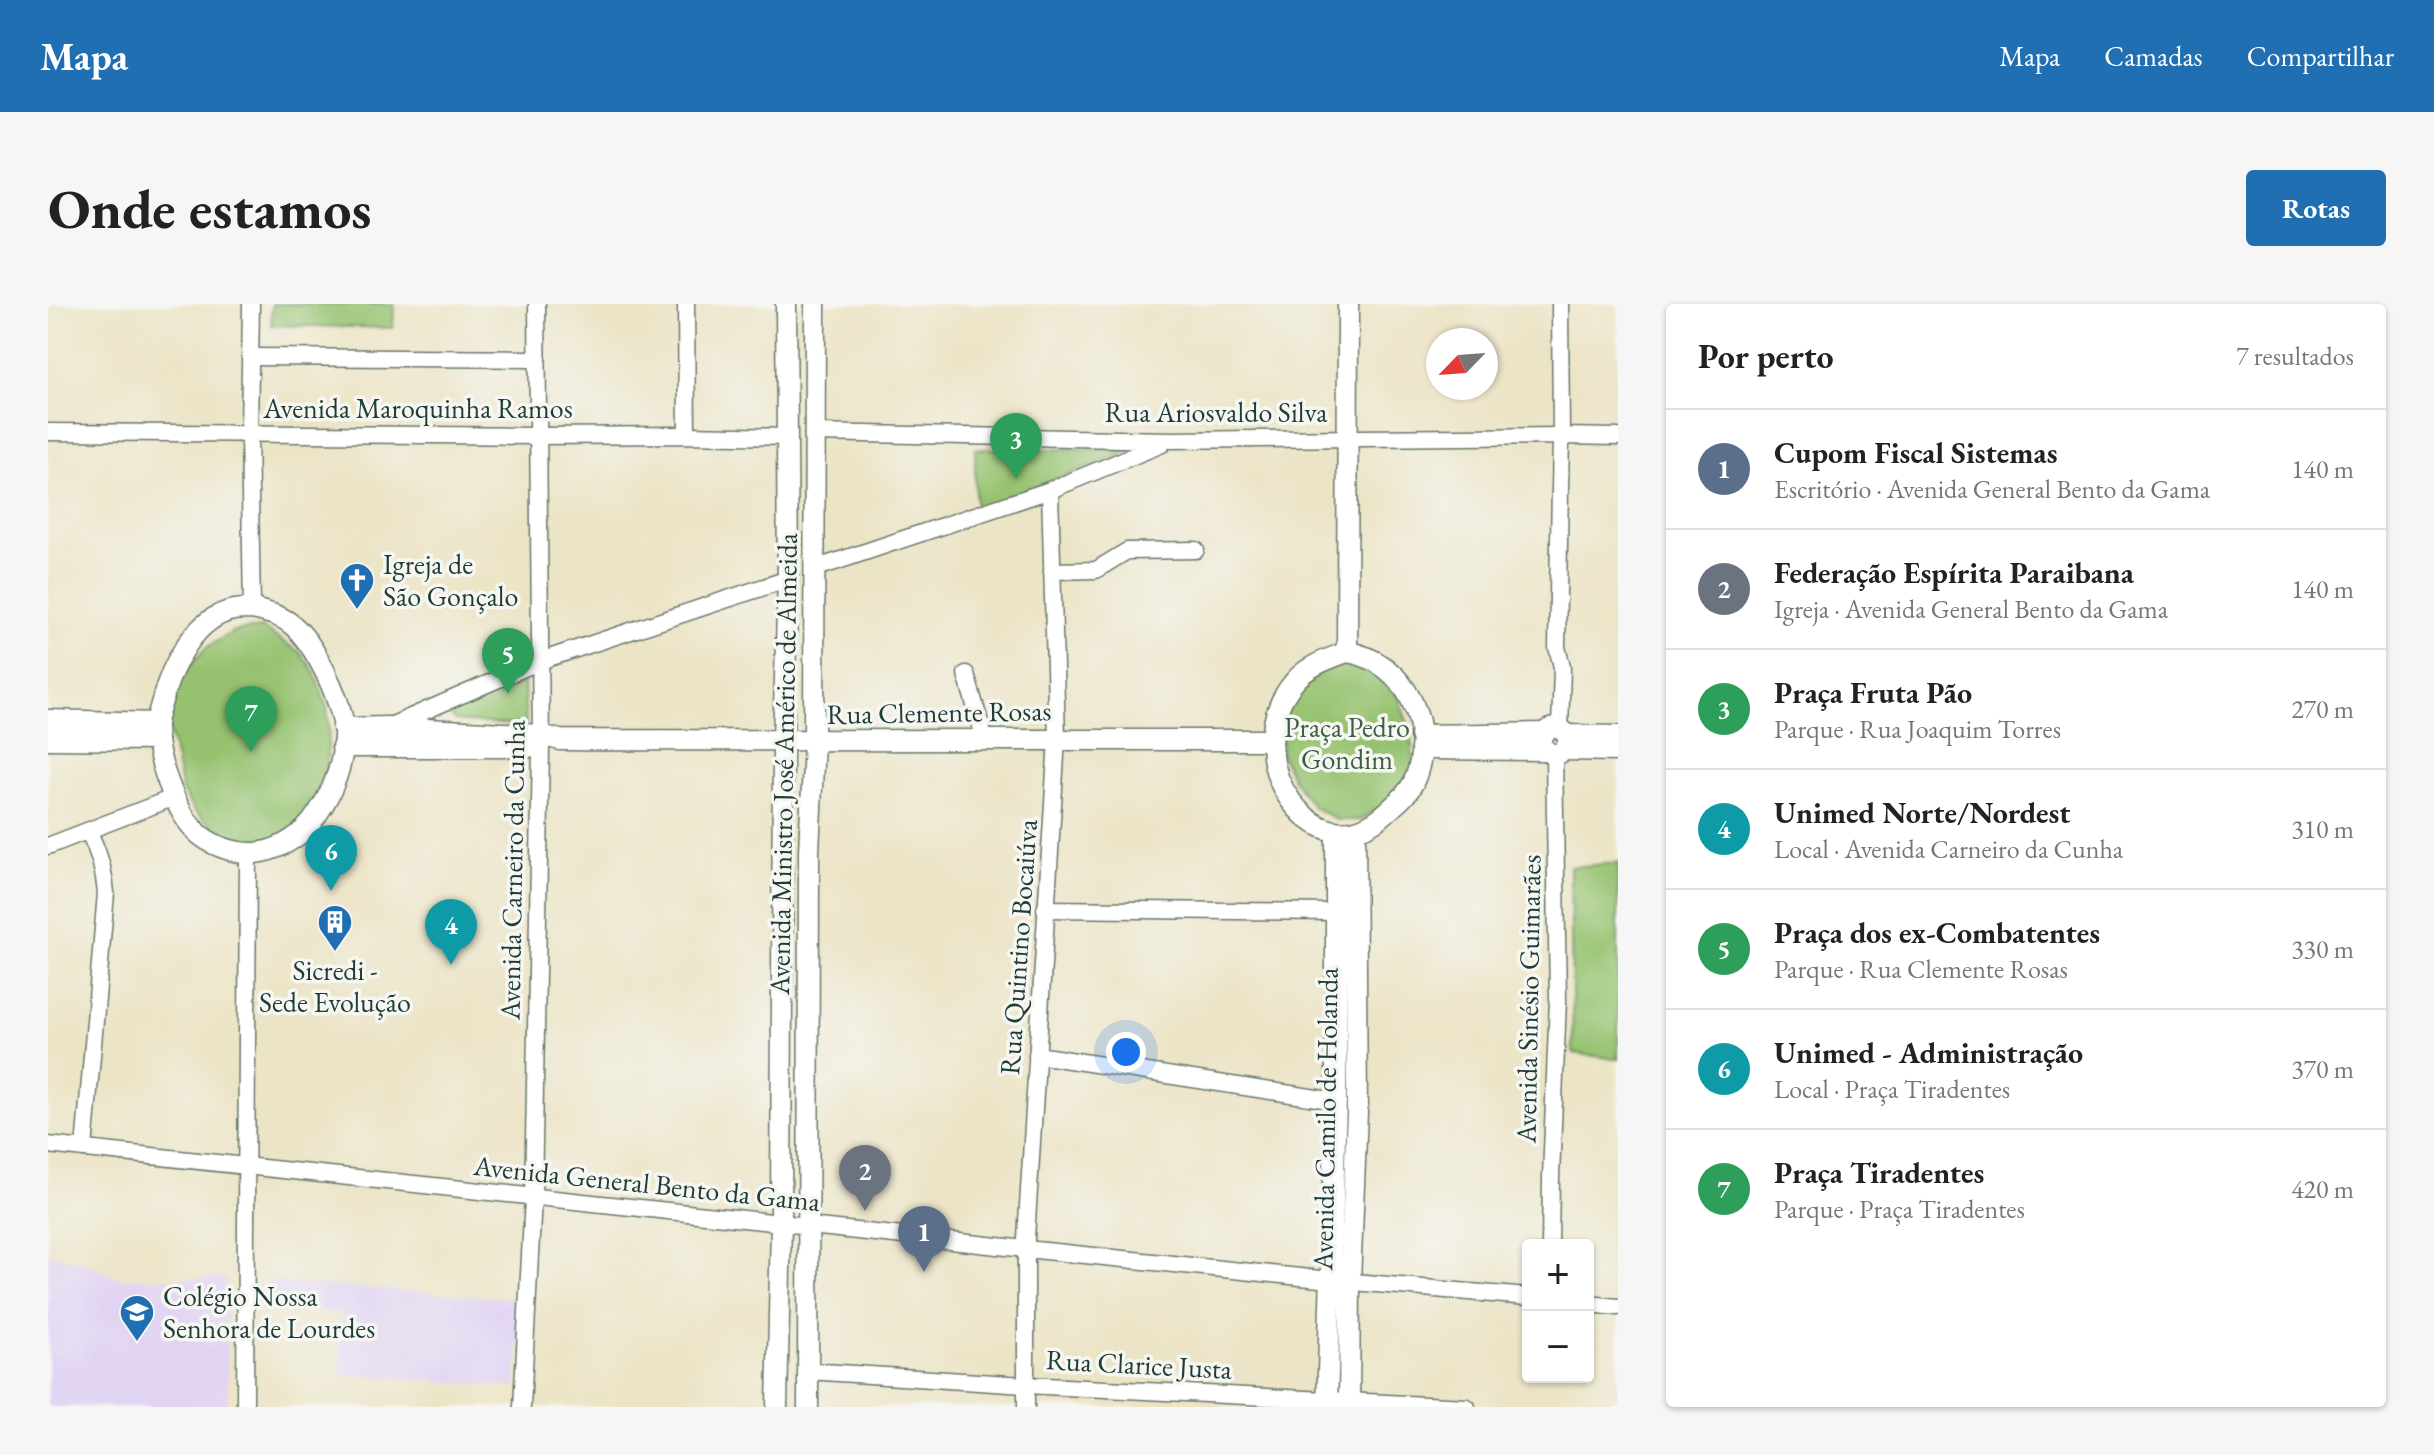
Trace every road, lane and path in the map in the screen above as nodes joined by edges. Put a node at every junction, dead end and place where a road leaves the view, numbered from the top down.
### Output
1 (251, 304) edge
2 (537, 304) edge
3 (686, 304) edge
4 (786, 304) edge
5 (815, 304) edge
6 (1348, 304) edge
7 (1560, 304) edge
8 (250, 357) junction
9 (538, 359) junction
10 (48, 432) edge
11 (249, 433) junction
12 (813, 433) junction
13 (687, 435) junction
14 (538, 436) junction
15 (1561, 436) junction
16 (788, 437) junction
17 (1618, 437) edge
18 (1348, 438) junction
19 (1171, 440) junction
20 (1050, 490) junction
21 (1196, 550) dead end
22 (814, 569) junction
23 (1052, 571) junction
24 (788, 579) junction
25 (252, 609) junction
26 (1347, 652) junction
27 (540, 661) junction
28 (966, 674) dead end
29 (48, 720) edge
30 (389, 727) junction
31 (157, 731) junction
32 (1618, 736) edge
33 (343, 738) junction
34 (48, 739) edge
35 (1057, 739) junction
36 (547, 740) junction
37 (985, 740) junction
38 (1272, 740) junction
39 (1555, 740) junction
40 (783, 742) junction
41 (814, 742) junction
42 (1421, 742) junction
43 (1618, 751) edge
44 (175, 797) junction
45 (88, 831) junction
46 (1346, 832) junction
47 (48, 846) edge
48 (248, 855) junction
49 (1045, 909) junction
50 (1337, 912) junction
51 (1037, 1055) junction
52 (1336, 1101) junction
53 (48, 1145) edge
54 (84, 1149) junction
55 (246, 1167) junction
56 (533, 1198) junction
57 (781, 1223) junction
58 (808, 1225) junction
59 (1550, 1239) edge
60 (1026, 1249) junction
61 (1340, 1281) junction
62 (1522, 1296) edge
63 (1594, 1305) edge
64 (1618, 1307) edge
65 (808, 1371) junction
66 (1025, 1385) junction
67 (1328, 1403) edge
68 (1349, 1403) edge
69 (245, 1407) edge
70 (522, 1407) edge
71 (777, 1407) edge
72 (808, 1407) edge
73 (1026, 1407) edge
74 (1467, 1407) edge

1 - 8 street
2 - 9 street, Avenida Carneiro da Cunha
3 - 13 street
4 - 16 main road, Avenida Ministro José Américo de Almeida
5 - 12 main road, Avenida Ministro José Américo de Almeida
6 - 18 main road
7 - 15 street, Avenida Sinésio Guimarães
8 - 9 street
8 - 11 street
9 - 14 street, Avenida Carneiro da Cunha
10 - 11 street, Avenida Maroquinha Ramos
11 - 14 street, Avenida Maroquinha Ramos
11 - 25 street
12 - 19 street, Rua Ariosvaldo Silva
12 - 22 main road, Avenida Ministro José Américo de Almeida
13 - 14 street, Avenida Maroquinha Ramos
13 - 16 street, Avenida Maroquinha Ramos
14 - 27 street, Avenida Carneiro da Cunha
15 - 17 street, Rua Ariosvaldo Silva
15 - 18 street, Rua Ariosvaldo Silva
15 - 39 street, Avenida Sinésio Guimarães
16 - 24 main road, Avenida Ministro José Américo de Almeida
18 - 19 street, Rua Ariosvaldo Silva
18 - 26 main road
19 - 20 street
20 - 22 street
20 - 23 street, Rua Quintino Bocaiúva
21 - 23 street
22 - 41 main road, Avenida Ministro José Américo de Almeida
23 - 35 street, Rua Quintino Bocaiúva
24 - 27 street, Rua Clemente Rosas
24 - 40 main road, Avenida Ministro José Américo de Almeida
25 - 31 main road
25 - 33 main road
26 - 38 main road
26 - 42 main road
27 - 30 street, Rua Clemente Rosas
27 - 36 street, Avenida Carneiro da Cunha
28 - 37 street
29 - 31 main road
30 - 33 main road, Rua Clemente Rosas
30 - 36 main road, Rua Clemente Rosas
31 - 34 main road
31 - 44 main road
32 - 39 main road
33 - 36 main road, Rua Clemente Rosas
33 - 48 main road
35 - 37 main road, Rua Clemente Rosas
35 - 38 main road, Rua Clemente Rosas
35 - 49 street, Rua Quintino Bocaiúva
36 - 40 main road, Rua Clemente Rosas
36 - 56 street, Avenida Carneiro da Cunha
37 - 41 main road, Rua Clemente Rosas
38 - 46 main road
39 - 42 main road
39 - 43 main road
39 - 59 street, Avenida Sinésio Guimarães
40 - 41 main road, Rua Clemente Rosas
40 - 57 main road, Avenida Ministro José Américo de Almeida
41 - 58 main road, Avenida Ministro José Américo de Almeida
42 - 46 main road
44 - 45 street
44 - 48 main road
45 - 47 street
45 - 54 street
46 - 50 main road, Avenida Camilo de Holanda
46 - 61 main road, Avenida Camilo de Holanda
48 - 55 street
49 - 50 street
49 - 51 street, Rua Quintino Bocaiúva
50 - 52 main road, Avenida Camilo de Holanda
51 - 52 street
51 - 60 street, Rua Quintino Bocaiúva
52 - 61 main road, Avenida Camilo de Holanda
53 - 54 street, Avenida General Bento da Gama
54 - 55 street, Avenida General Bento da Gama
55 - 56 street, Avenida General Bento da Gama
55 - 69 street
56 - 57 street, Avenida General Bento da Gama
56 - 70 street, Avenida Carneiro da Cunha
57 - 58 street, Avenida General Bento da Gama
57 - 71 main road, Avenida Ministro José Américo de Almeida
58 - 60 street, Avenida General Bento da Gama
58 - 65 main road, Avenida Ministro José Américo de Almeida
60 - 61 street, Avenida General Bento da Gama
60 - 66 street, Rua Quintino Bocaiúva
61 - 62 street, Avenida General Bento da Gama
61 - 67 main road, Avenida Camilo de Holanda
61 - 68 main road, Avenida Camilo de Holanda
63 - 64 street
65 - 66 street, Rua Clarice Justa
65 - 72 main road, Avenida Ministro José Américo de Almeida
66 - 67 street, Rua Clarice Justa
66 - 73 street, Rua Quintino Bocaiúva
67 - 68 street, Rua Clarice Justa
68 - 74 street, Rua Clarice Justa

